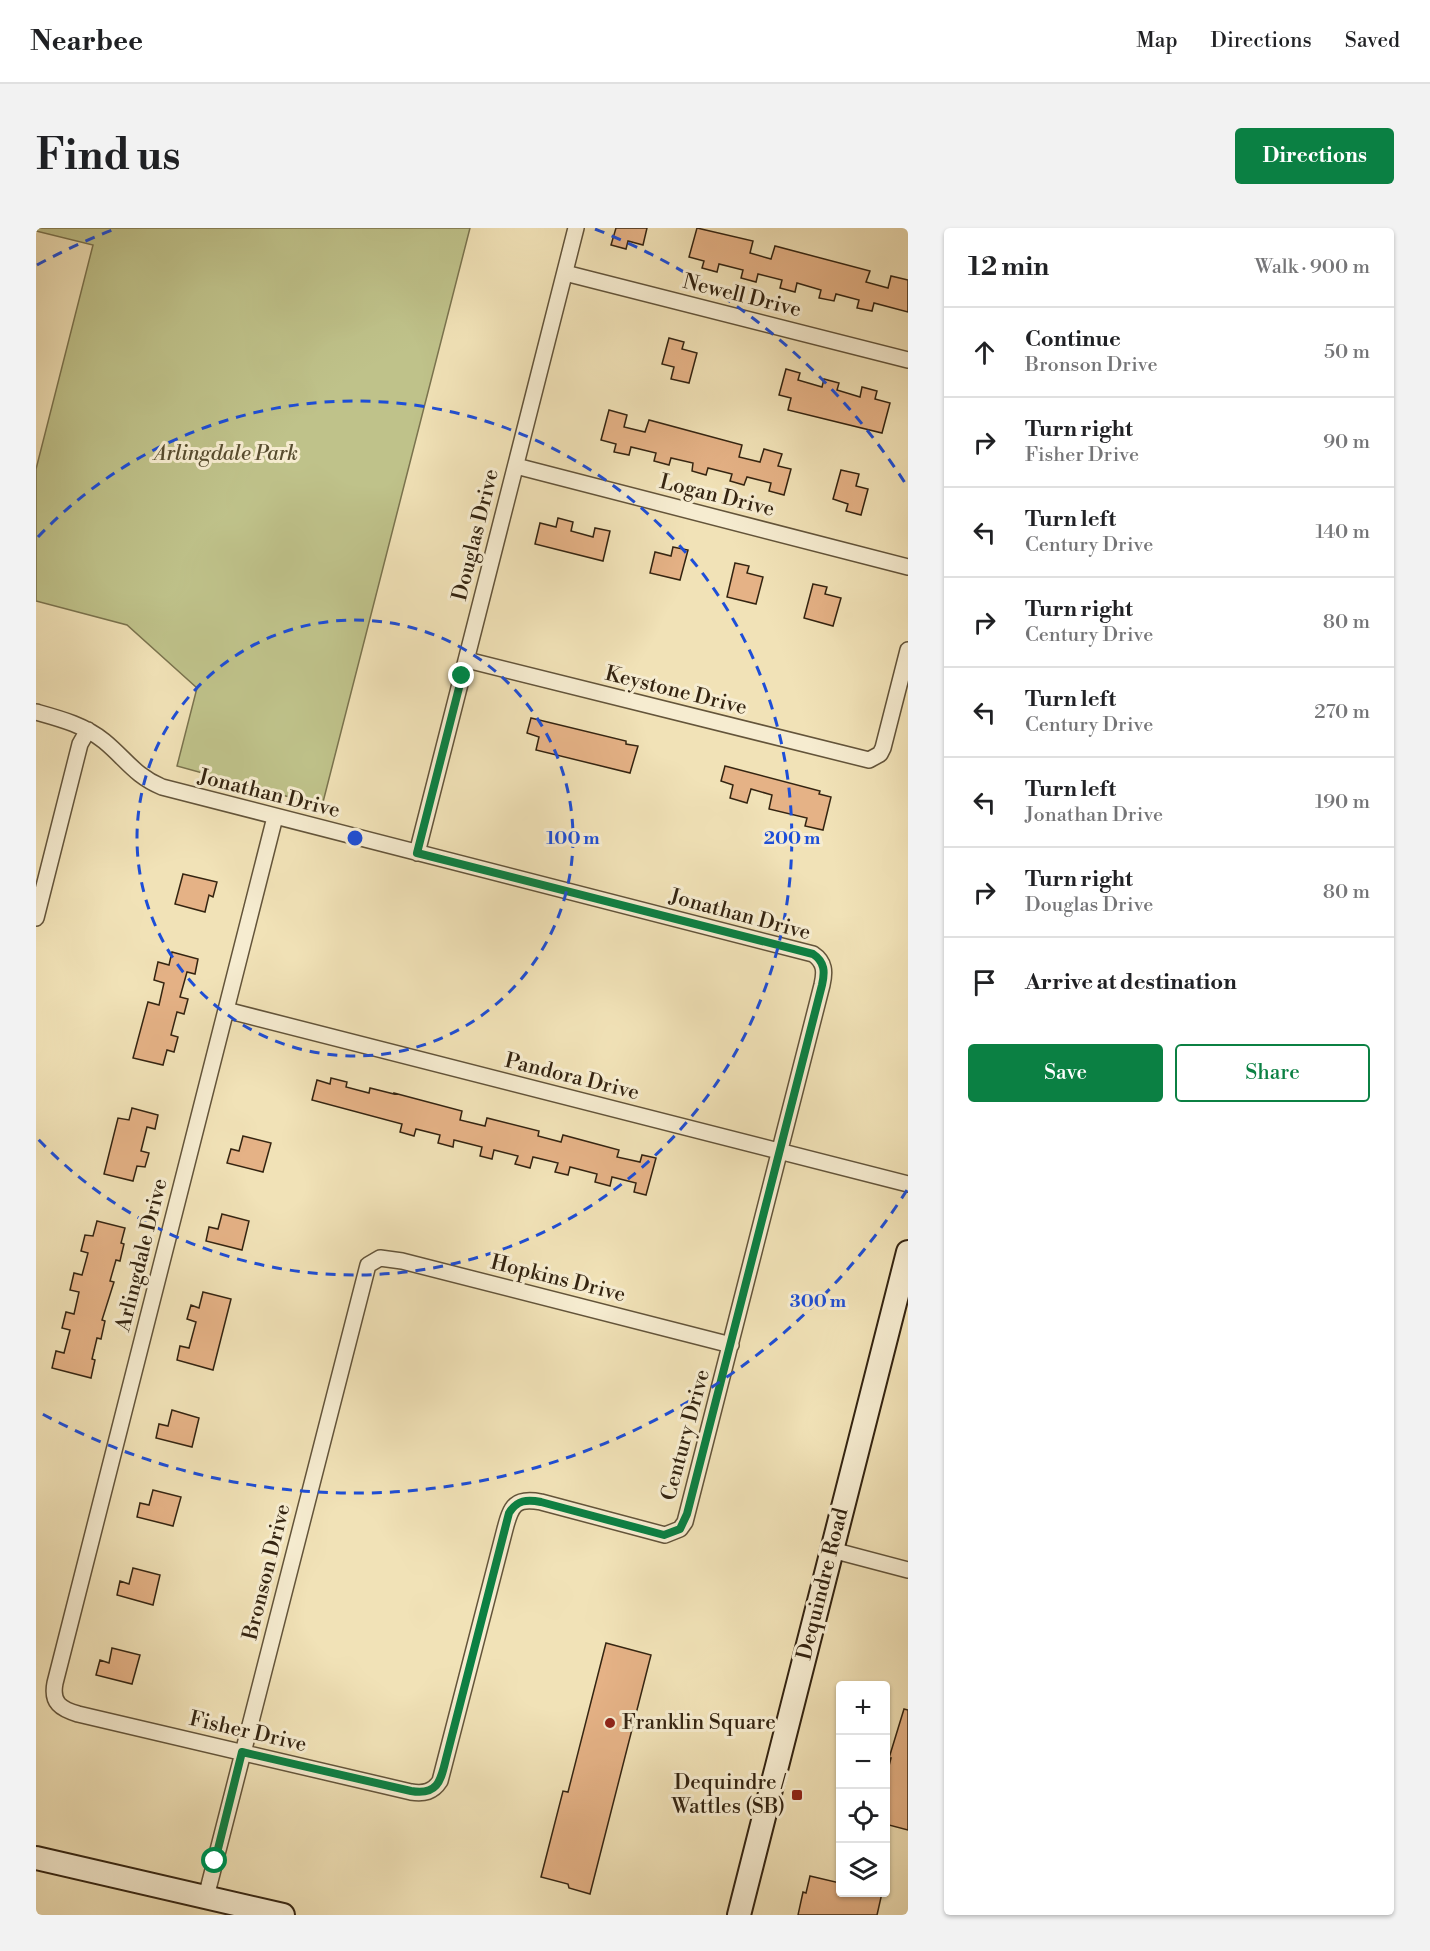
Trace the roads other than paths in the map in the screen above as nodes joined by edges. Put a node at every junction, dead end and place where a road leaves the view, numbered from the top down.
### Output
1 (576, 228) edge
2 (565, 273) junction
3 (908, 360) edge
4 (516, 466) junction
5 (908, 567) edge
6 (908, 650) edge
7 (466, 660) junction
8 (36, 712) edge
9 (88, 730) junction
10 (275, 817) junction
11 (417, 853) junction
12 (36, 918) edge
13 (822, 963) joint
14 (226, 1010) junction
15 (780, 1151) junction
16 (908, 1184) edge
17 (908, 1252) edge
18 (374, 1260) joint
19 (905, 1275) edge
20 (731, 1345) junction
21 (832, 1550) junction
22 (908, 1570) edge
23 (57, 1704) joint
24 (242, 1752) junction
25 (432, 1790) joint
26 (36, 1858) edge
27 (206, 1897) junction
28 (283, 1915) edge
29 (739, 1915) edge

1 - 2 street, Douglas Drive
2 - 3 street, Newell Drive
2 - 4 street, Douglas Drive
4 - 5 street, Logan Drive
4 - 7 street, Douglas Drive
6 - 7 street, Keystone Drive
7 - 11 street, Douglas Drive
8 - 9 street, Jonathan Drive
9 - 10 street, Jonathan Drive
9 - 12 street
10 - 11 street, Jonathan Drive
10 - 14 street, Arlingdale Drive
11 - 13 street, Jonathan Drive
13 - 15 street, Century Drive
14 - 15 street, Pandora Drive
14 - 23 street, Arlingdale Drive
15 - 16 street, Pandora Drive
15 - 20 street, Century Drive
17 - 19 main road, Dequindre Road
18 - 20 street, Hopkins Drive
18 - 24 street, Bronson Drive
19 - 21 main road, Dequindre Road
20 - 25 street, Century Drive
21 - 22 street
21 - 29 main road, Dequindre Road
23 - 24 street, Fisher Drive
24 - 25 street, Fisher Drive
24 - 27 street, Bronson Drive
26 - 27 main road
27 - 28 main road

